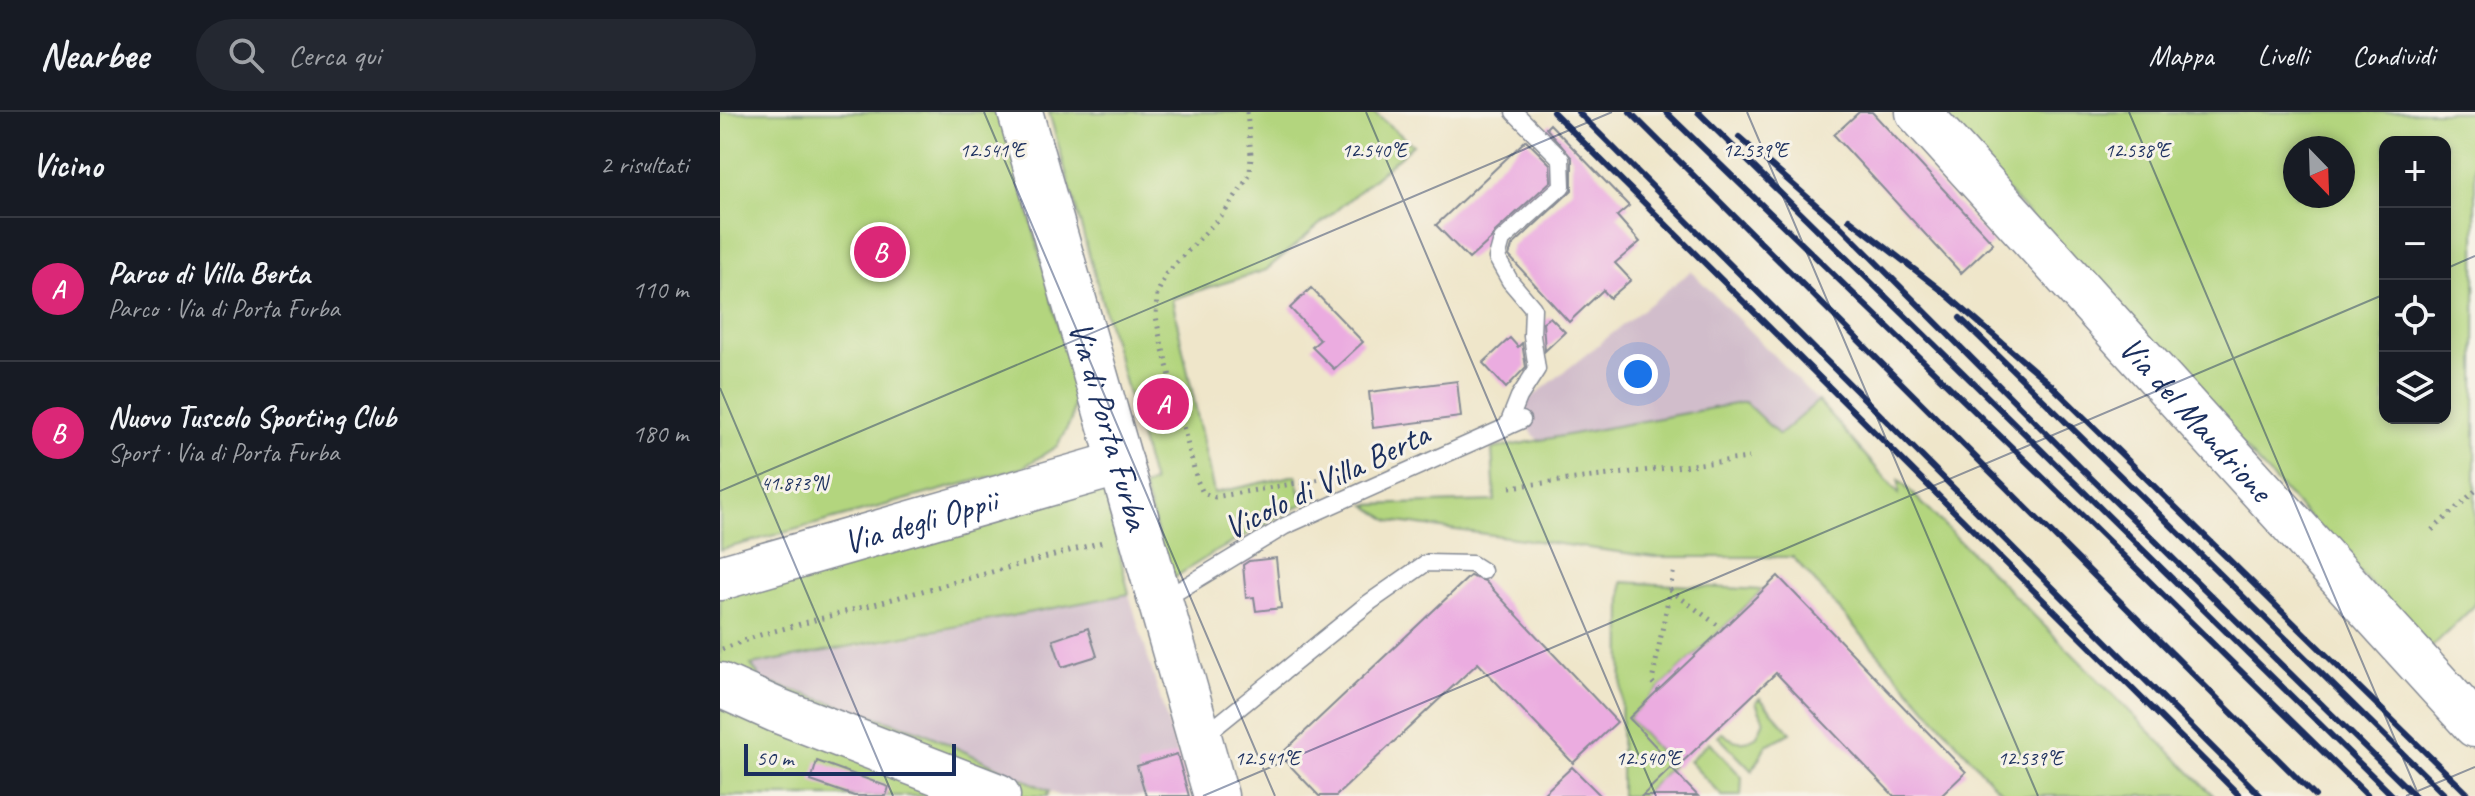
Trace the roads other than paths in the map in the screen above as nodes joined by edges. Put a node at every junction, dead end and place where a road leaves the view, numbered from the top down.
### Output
1 (1020, 112) edge
2 (1514, 112) edge
3 (1918, 112) edge
4 (1121, 463) junction
5 (1483, 571) dead end
6 (720, 578) edge
7 (1160, 602) junction
8 (720, 685) edge
9 (2475, 725) edge
10 (1200, 739) junction
11 (998, 796) edge
12 (1216, 796) edge

1 - 4 street, Via di Porta Furba
2 - 7 lane, Vicolo di Villa Berta
3 - 9 street, Via del Mandrione
4 - 6 street, Via degli Oppii
4 - 7 street, Via di Porta Furba
5 - 10 lane
7 - 10 street, Via di Porta Furba
8 - 11 street
10 - 12 street, Via di Porta Furba

